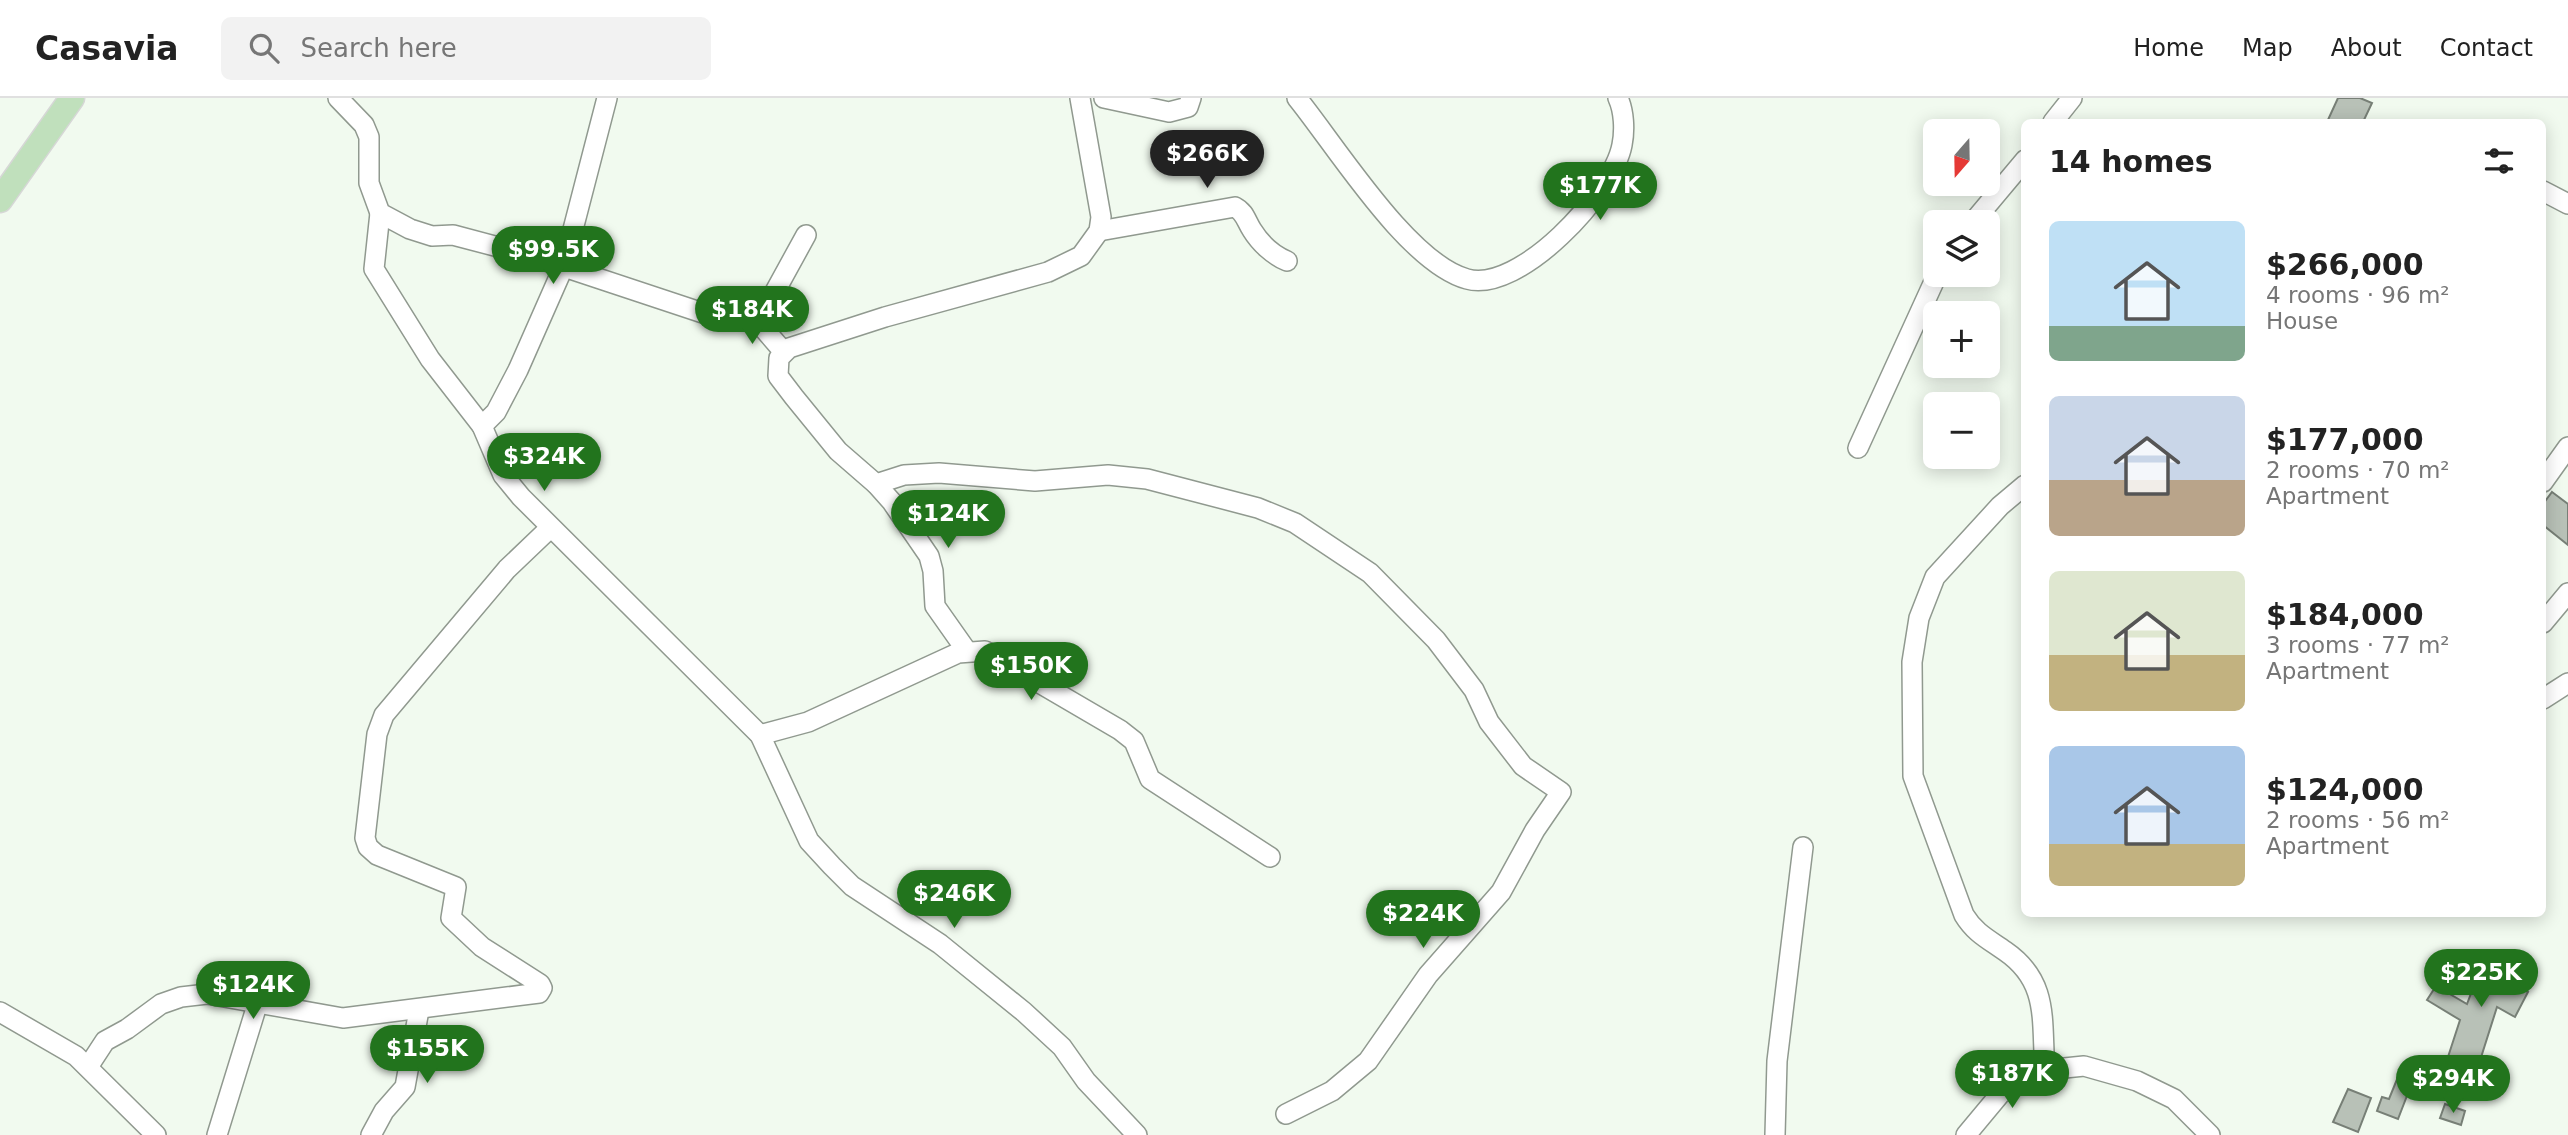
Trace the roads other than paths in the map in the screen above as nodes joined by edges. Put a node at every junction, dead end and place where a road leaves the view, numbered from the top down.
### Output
1 (72, 98) edge
2 (338, 98) edge
3 (607, 98) edge
4 (1080, 98) edge
5 (1104, 98) edge
6 (1191, 98) edge
7 (1297, 98) edge
8 (1618, 98) edge
9 (2072, 98) edge
10 (2055, 119) edge
11 (2021, 165) edge
12 (2546, 193) edge
13 (0, 200) edge
14 (2568, 204) edge
15 (1983, 210) edge
16 (380, 213) junction
17 (1099, 231) junction
18 (806, 235) dead end
19 (1287, 261) dead end
20 (563, 268) junction
21 (1932, 287) edge
22 (751, 314) junction
23 (783, 351) junction
24 (482, 426) junction
25 (2568, 447) edge
26 (1858, 448) dead end
27 (2546, 478) edge
28 (876, 484) junction
29 (2021, 488) edge
30 (550, 528) junction
31 (2568, 593) edge
32 (2546, 619) edge
33 (966, 650) junction
34 (2568, 682) edge
35 (2546, 697) edge
36 (760, 735) junction
37 (1803, 846) dead end
38 (1270, 857) dead end
39 (258, 1002) junction
40 (419, 1010) junction
41 (0, 1012) edge
42 (88, 1067) junction
43 (2045, 1070) junction
44 (1286, 1114) dead end
45 (156, 1135) edge
46 (217, 1135) edge
47 (371, 1135) edge
48 (1137, 1135) edge
49 (1775, 1135) edge
50 (1966, 1135) edge
51 (2210, 1135) edge

1 - 13 main road
2 - 16 street
3 - 20 street
4 - 17 street
5 - 6 street
7 - 8 street
9 - 10 street
11 - 15 street
12 - 14 street
16 - 20 street
16 - 24 street
17 - 19 street
17 - 23 street
18 - 22 street
20 - 22 street
20 - 24 street
21 - 26 street
22 - 23 street
23 - 28 street
24 - 30 street
25 - 27 street
28 - 33 street
28 - 44 street
29 - 43 street
30 - 36 street
30 - 40 street
31 - 32 street
33 - 36 street
33 - 38 street
34 - 35 street
36 - 48 street
37 - 49 street
39 - 40 street
39 - 42 street
39 - 46 street
40 - 47 street
41 - 42 street
42 - 45 street
43 - 50 street
43 - 51 street

